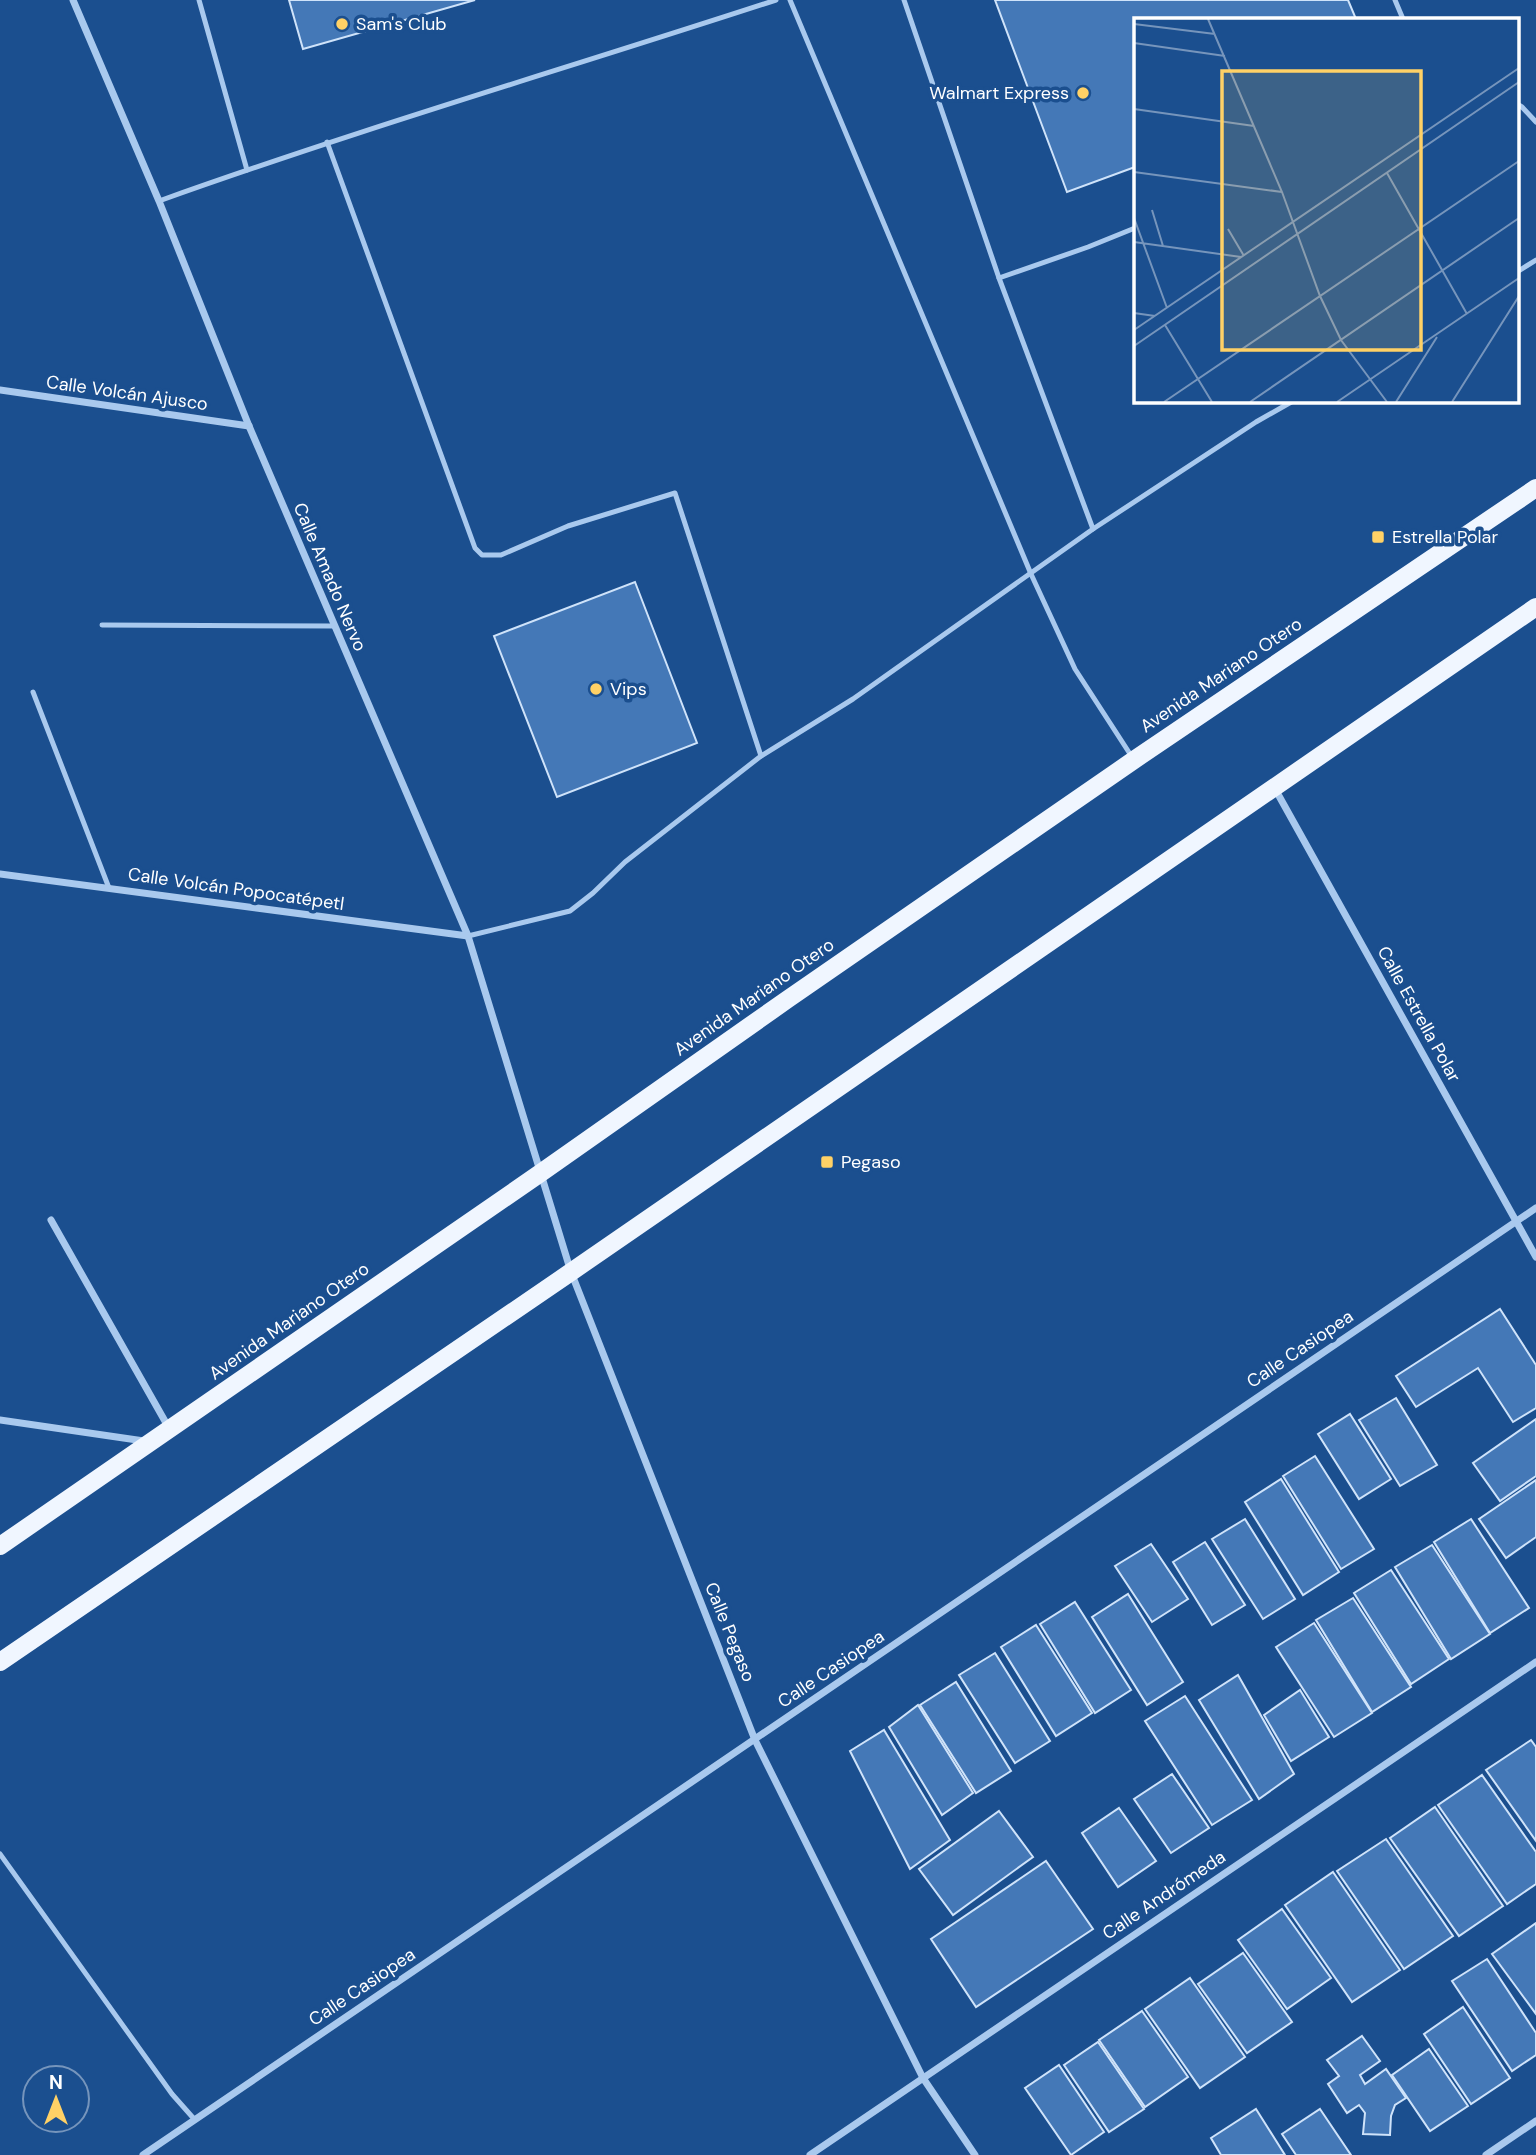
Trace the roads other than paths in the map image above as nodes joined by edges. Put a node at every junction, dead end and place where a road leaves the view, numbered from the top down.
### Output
1 (73, 0) edge
2 (199, 0) edge
3 (776, 0) edge
4 (790, 0) edge
5 (904, 0) edge
6 (1395, 0) edge
7 (1403, 18) edge
8 (1518, 105) edge
9 (1536, 122) edge
10 (327, 142) junction
11 (247, 170) junction
12 (159, 201) junction
13 (1134, 228) edge
14 (1536, 260) edge
15 (1518, 271) edge
16 (999, 278) junction
17 (0, 390) edge
18 (1291, 402) edge
19 (249, 426) junction
20 (1536, 488) edge
21 (1093, 529) junction
22 (1031, 574) junction
23 (1536, 607) edge
24 (102, 625) dead end
25 (334, 626) junction
26 (33, 692) dead end
27 (761, 756) junction
28 (1134, 760) junction
29 (1274, 787) junction
30 (0, 874) edge
31 (109, 888) junction
32 (468, 936) junction
33 (542, 1172) junction
34 (1536, 1208) edge
35 (51, 1220) dead end
36 (1516, 1221) junction
37 (1536, 1257) edge
38 (571, 1272) junction
39 (0, 1420) edge
40 (170, 1430) junction
41 (152, 1442) junction
42 (0, 1546) edge
43 (0, 1662) edge
44 (1536, 1662) edge
45 (755, 1740) junction
46 (0, 1854) edge
47 (922, 2078) junction
48 (195, 2120) junction
49 (1536, 2121) edge
50 (143, 2155) edge
51 (810, 2155) edge
52 (975, 2155) edge
53 (1486, 2155) edge

1 - 12 street, Calle Amado Nervo
2 - 11 lane
3 - 10 lane
4 - 22 lane
5 - 16 lane
6 - 7 lane
8 - 9 lane
10 - 11 lane
10 - 27 lane
11 - 12 lane
12 - 19 street, Calle Amado Nervo
13 - 16 lane
14 - 15 lane
16 - 21 lane
17 - 19 street, Calle Volcán Ajusco
18 - 21 lane
19 - 25 street, Calle Amado Nervo
20 - 28 main road, Avenida Mariano Otero
21 - 22 lane
22 - 27 lane
22 - 28 lane
23 - 29 main road
24 - 25 lane
25 - 32 street, Calle Amado Nervo
26 - 31 lane
27 - 32 lane
28 - 33 main road, Avenida Mariano Otero
29 - 36 street, Calle Estrella Polar
29 - 38 main road
30 - 31 street, Calle Volcán Popocatépetl
31 - 32 street, Calle Volcán Popocatépetl
32 - 33 street, Calle Amado Nervo
33 - 38 street, Calle Pegaso
33 - 40 main road, Avenida Mariano Otero
34 - 36 street, Calle Casiopea
35 - 40 street
36 - 37 street, Calle Estrella Polar
36 - 45 street, Calle Casiopea
38 - 43 main road
38 - 45 street, Calle Pegaso
39 - 41 street
40 - 41 main road, Avenida Mariano Otero
41 - 42 main road, Avenida Mariano Otero
44 - 47 street, Calle Andrómeda
45 - 47 street, Calle Pegaso
45 - 48 street, Calle Casiopea
46 - 48 lane
47 - 51 street, Calle Andrómeda
47 - 52 street, Calle Pegaso
48 - 50 street, Calle Casiopea
49 - 53 street

